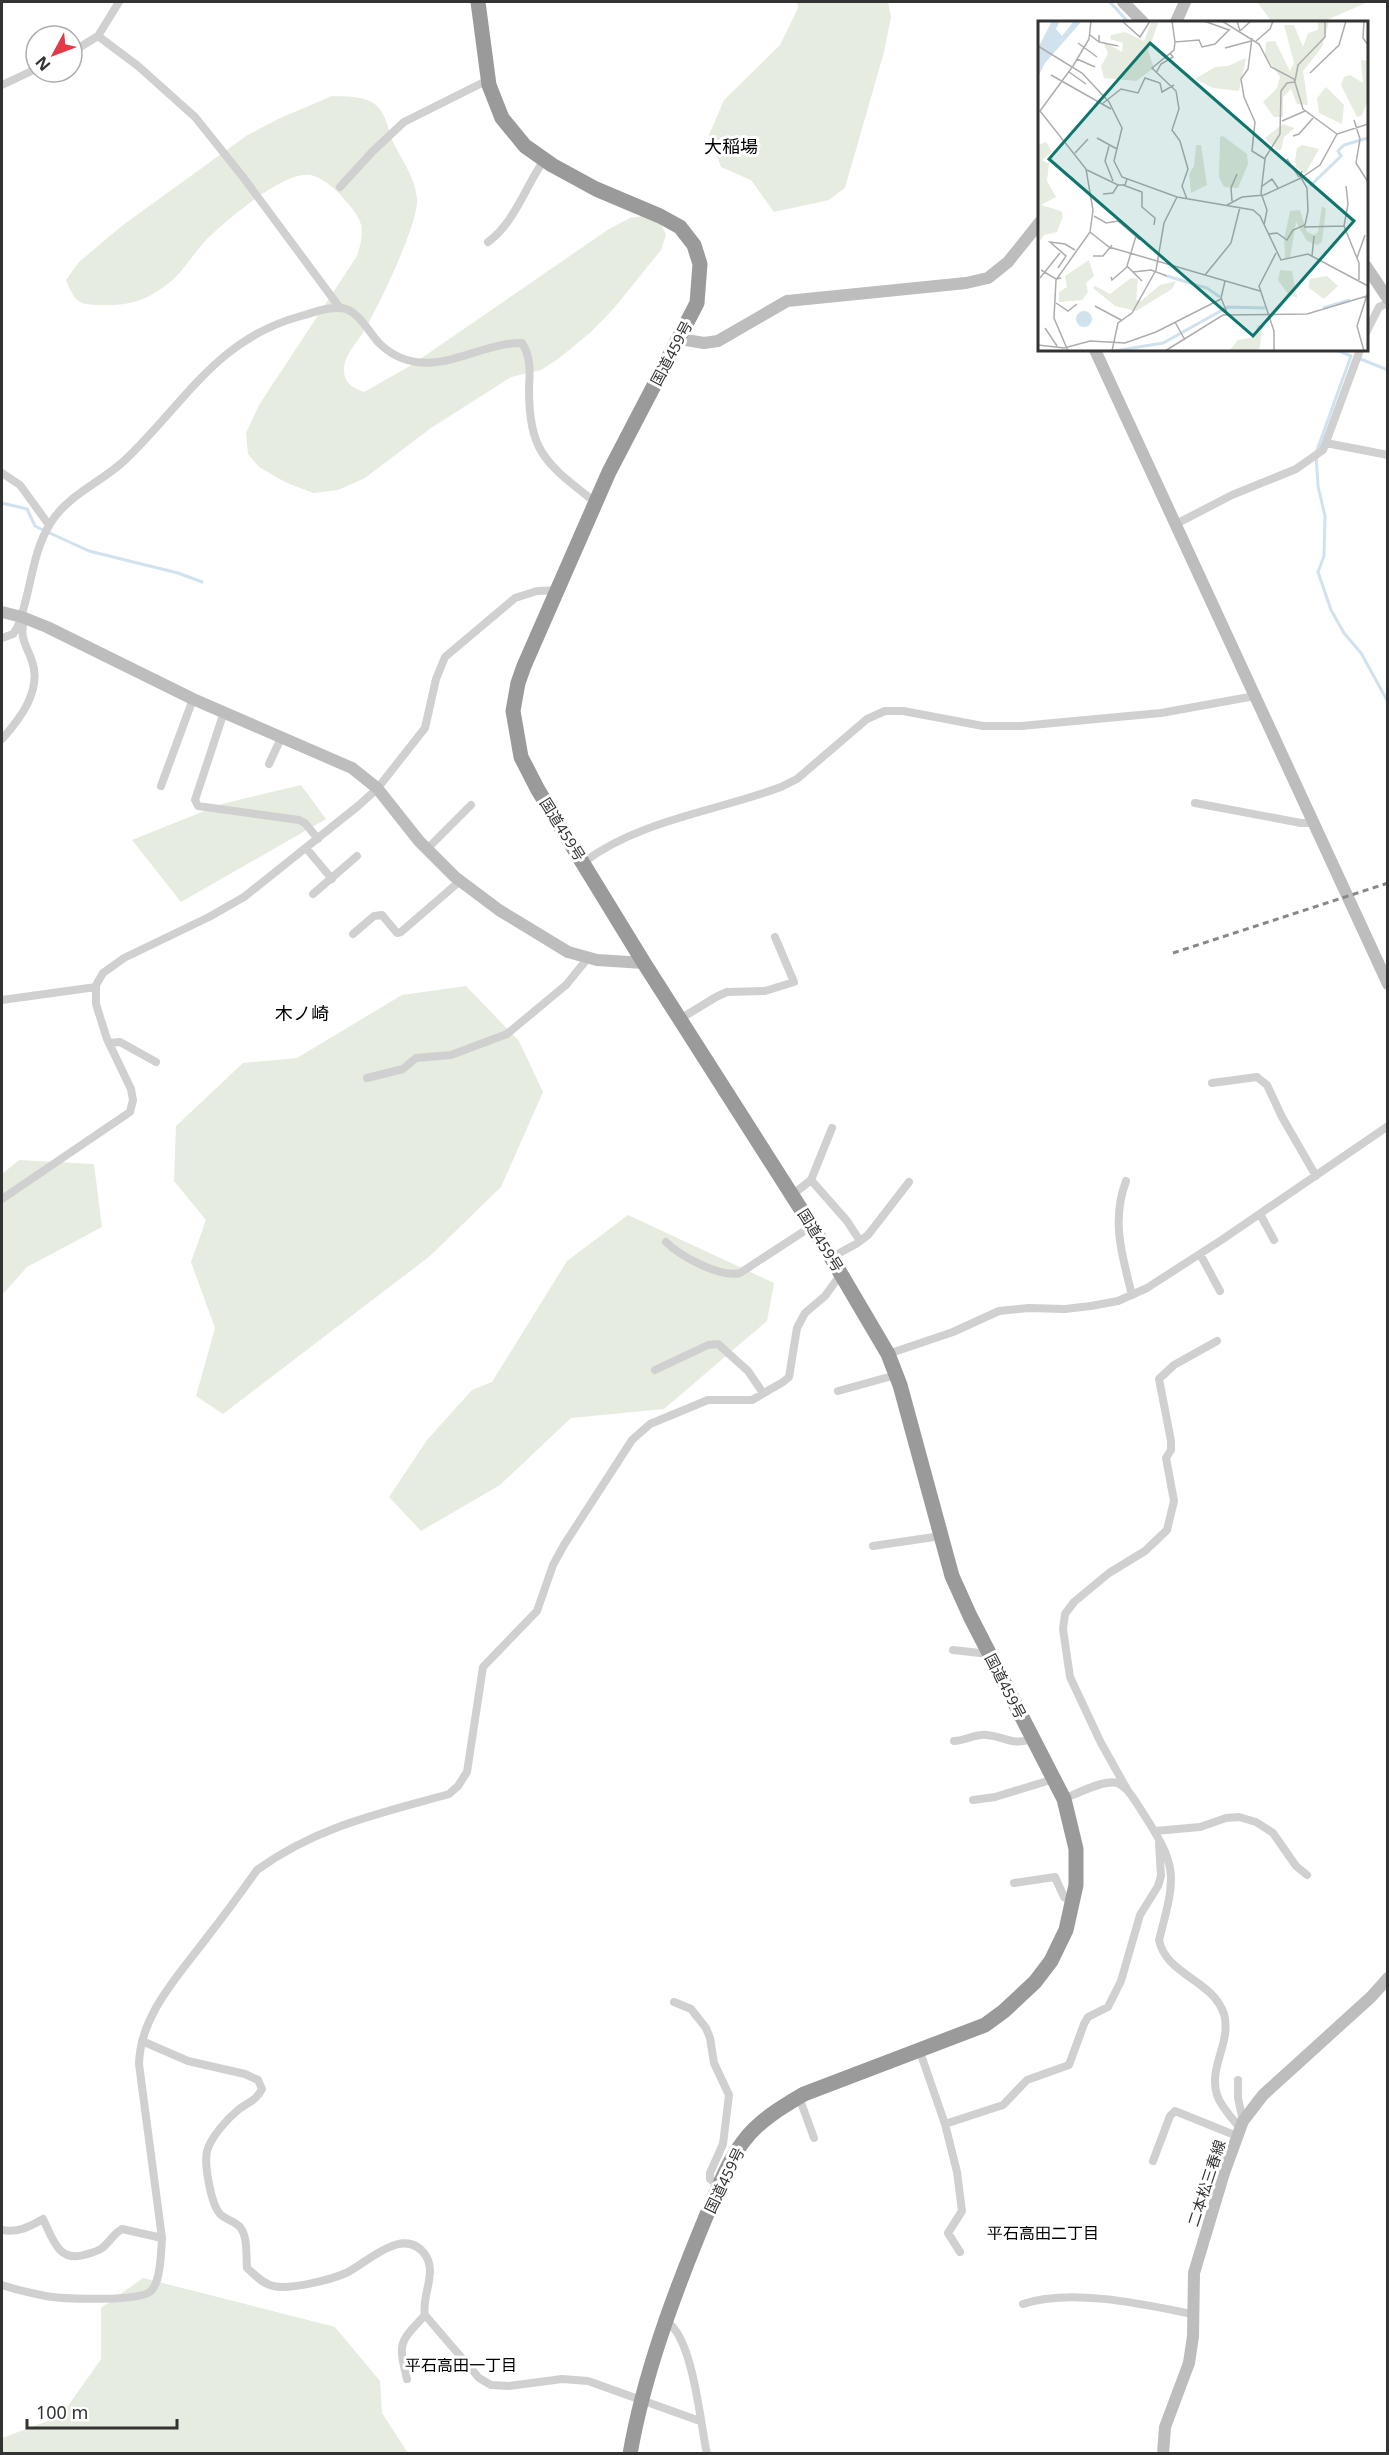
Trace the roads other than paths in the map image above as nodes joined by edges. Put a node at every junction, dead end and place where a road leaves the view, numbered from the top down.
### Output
1 (119, 2) edge
2 (478, 2) edge
3 (1124, 2) edge
4 (1185, 2) edge
5 (1142, 21) edge
6 (1176, 21) edge
7 (98, 36) junction
8 (84, 45) edge
9 (24, 75) edge
10 (488, 80) junction
11 (2, 85) edge
12 (544, 160) junction
13 (340, 187) dead end
14 (1038, 227) edge
15 (488, 242) dead end
16 (1368, 269) edge
17 (1388, 301) edge
18 (340, 308) junction
19 (1368, 329) edge
20 (680, 339) junction
21 (1095, 351) edge
22 (1360, 351) edge
23 (1326, 443) junction
24 (1388, 455) edge
25 (2, 473) edge
26 (595, 502) junction
27 (1176, 524) junction
28 (49, 525) junction
29 (558, 590) junction
30 (2, 612) edge
31 (24, 617) junction
32 (2, 638) edge
33 (1255, 696) junction
34 (193, 699) junction
35 (224, 712) junction
36 (282, 736) junction
37 (2, 739) edge
38 (269, 764) dead end
39 (161, 786) dead end
40 (377, 789) junction
41 (1195, 803) dead end
42 (471, 806) dead end
43 (1313, 823) junction
44 (318, 838) junction
45 (306, 848) junction
46 (427, 849) junction
47 (357, 856) dead end
48 (584, 862) junction
49 (332, 879) junction
50 (460, 881) junction
51 (313, 894) dead end
52 (353, 934) dead end
53 (775, 938) dead end
54 (588, 958) junction
55 (644, 963) junction
56 (1388, 984) edge
57 (96, 987) junction
58 (2, 1000) edge
59 (680, 1019) junction
60 (109, 1043) junction
61 (156, 1062) dead end
62 (367, 1078) dead end
63 (1212, 1083) dead end
64 (1388, 1126) edge
65 (831, 1128) dead end
66 (1317, 1176) junction
67 (811, 1180) junction
68 (1126, 1181) dead end
69 (909, 1182) dead end
70 (792, 1195) junction
71 (2, 1199) edge
72 (1260, 1215) junction
73 (812, 1226) junction
74 (1274, 1240) dead end
75 (860, 1241) junction
76 (666, 1242) dead end
77 (1200, 1254) junction
78 (832, 1257) junction
79 (842, 1274) junction
80 (1220, 1291) dead end
81 (1132, 1295) junction
82 (1217, 1341) dead end
83 (888, 1354) junction
84 (655, 1370) dead end
85 (896, 1375) junction
86 (838, 1391) dead end
87 (763, 1393) junction
88 (941, 1536) junction
89 (873, 1546) dead end
90 (953, 1650) dead end
91 (989, 1654) junction
92 (1033, 1739) junction
93 (954, 1740) dead end
94 (1054, 1779) junction
95 (1128, 1791) junction
96 (1064, 1799) junction
97 (973, 1800) dead end
98 (1155, 1831) junction
99 (1159, 1840) junction
100 (1307, 1875) dead end
101 (1014, 1883) dead end
102 (1073, 1901) junction
103 (1388, 1978) edge
104 (674, 2002) dead end
105 (142, 2041) junction
106 (919, 2049) junction
107 (1238, 2080) dead end
108 (799, 2097) junction
109 (945, 2124) junction
110 (1240, 2128) junction
111 (814, 2138) dead end
112 (1153, 2161) dead end
113 (719, 2186) junction
114 (2, 2230) edge
115 (162, 2238) junction
116 (960, 2252) dead end
117 (2, 2285) edge
118 (1023, 2304) dead end
119 (1192, 2314) junction
120 (425, 2315) junction
121 (667, 2322) junction
122 (407, 2379) dead end
123 (642, 2401) junction
124 (700, 2421) junction
125 (630, 2454) edge
126 (707, 2454) edge
127 (1163, 2454) edge

1 - 7 street
2 - 10 highway, 国道459号
3 - 5 street
4 - 6 street
7 - 8 street
7 - 18 street
9 - 11 street
10 - 12 highway, 国道459号
10 - 13 street
12 - 15 street
12 - 20 highway, 国道459号
14 - 20 street
16 - 17 street
17 - 19 street
18 - 26 street
18 - 28 street
20 - 26 highway, 国道459号
21 - 27 street
22 - 23 street
23 - 24 street
23 - 27 street
25 - 28 street
26 - 29 highway, 国道459号
27 - 33 street
28 - 31 street
29 - 40 street
29 - 48 highway, 国道459号
30 - 31 street
31 - 32 street
31 - 34 street
31 - 37 street
33 - 43 street
33 - 48 street
34 - 35 street
34 - 39 street
35 - 36 street
35 - 44 street
36 - 38 street
36 - 40 street
40 - 44 street
40 - 46 street
41 - 43 street
42 - 46 street
43 - 56 street
44 - 45 street
45 - 49 street
45 - 57 street
46 - 50 street
47 - 49 street
48 - 55 highway, 国道459号
49 - 51 street
50 - 52 street
50 - 54 street
53 - 59 street
54 - 55 street
54 - 62 street
55 - 59 highway, 国道459号
57 - 58 street
57 - 60 street
59 - 70 highway, 国道459号
60 - 61 street
60 - 71 street
63 - 66 street
64 - 66 street
65 - 67 street
66 - 72 street
67 - 70 street
67 - 75 street
68 - 81 street
69 - 75 street
70 - 73 highway, 国道459号
72 - 74 street
72 - 77 street
73 - 76 street
73 - 78 highway, 国道459号
75 - 78 street
77 - 80 street
77 - 81 street
78 - 79 highway, 国道459号
79 - 83 highway, 国道459号
79 - 87 street
81 - 83 street
82 - 95 street
83 - 85 highway, 国道459号
84 - 87 street
85 - 86 street
85 - 88 highway, 国道459号
87 - 105 street
88 - 89 street
88 - 91 highway, 国道459号
90 - 91 street
91 - 92 highway, 国道459号
92 - 93 street
92 - 94 highway, 国道459号
94 - 96 highway, 国道459号
94 - 97 street
95 - 96 street
95 - 98 street
96 - 102 highway, 国道459号
98 - 99 street
98 - 100 street
99 - 109 street
99 - 110 street
101 - 102 street
102 - 106 highway, 国道459号
103 - 110 street, 二本松三春線
104 - 113 street
105 - 115 street
105 - 120 street
106 - 108 highway, 国道459号
106 - 109 street
107 - 110 street
108 - 111 street
108 - 113 highway, 国道459号
109 - 116 street
110 - 112 street
110 - 119 street, 二本松三春線
113 - 121 highway, 国道459号
114 - 115 street
115 - 117 street
118 - 119 street
119 - 127 street, 二本松三春線
120 - 122 street
120 - 123 street
121 - 123 highway, 国道459号
121 - 124 street
123 - 124 street
123 - 125 highway, 国道459号
124 - 126 street

